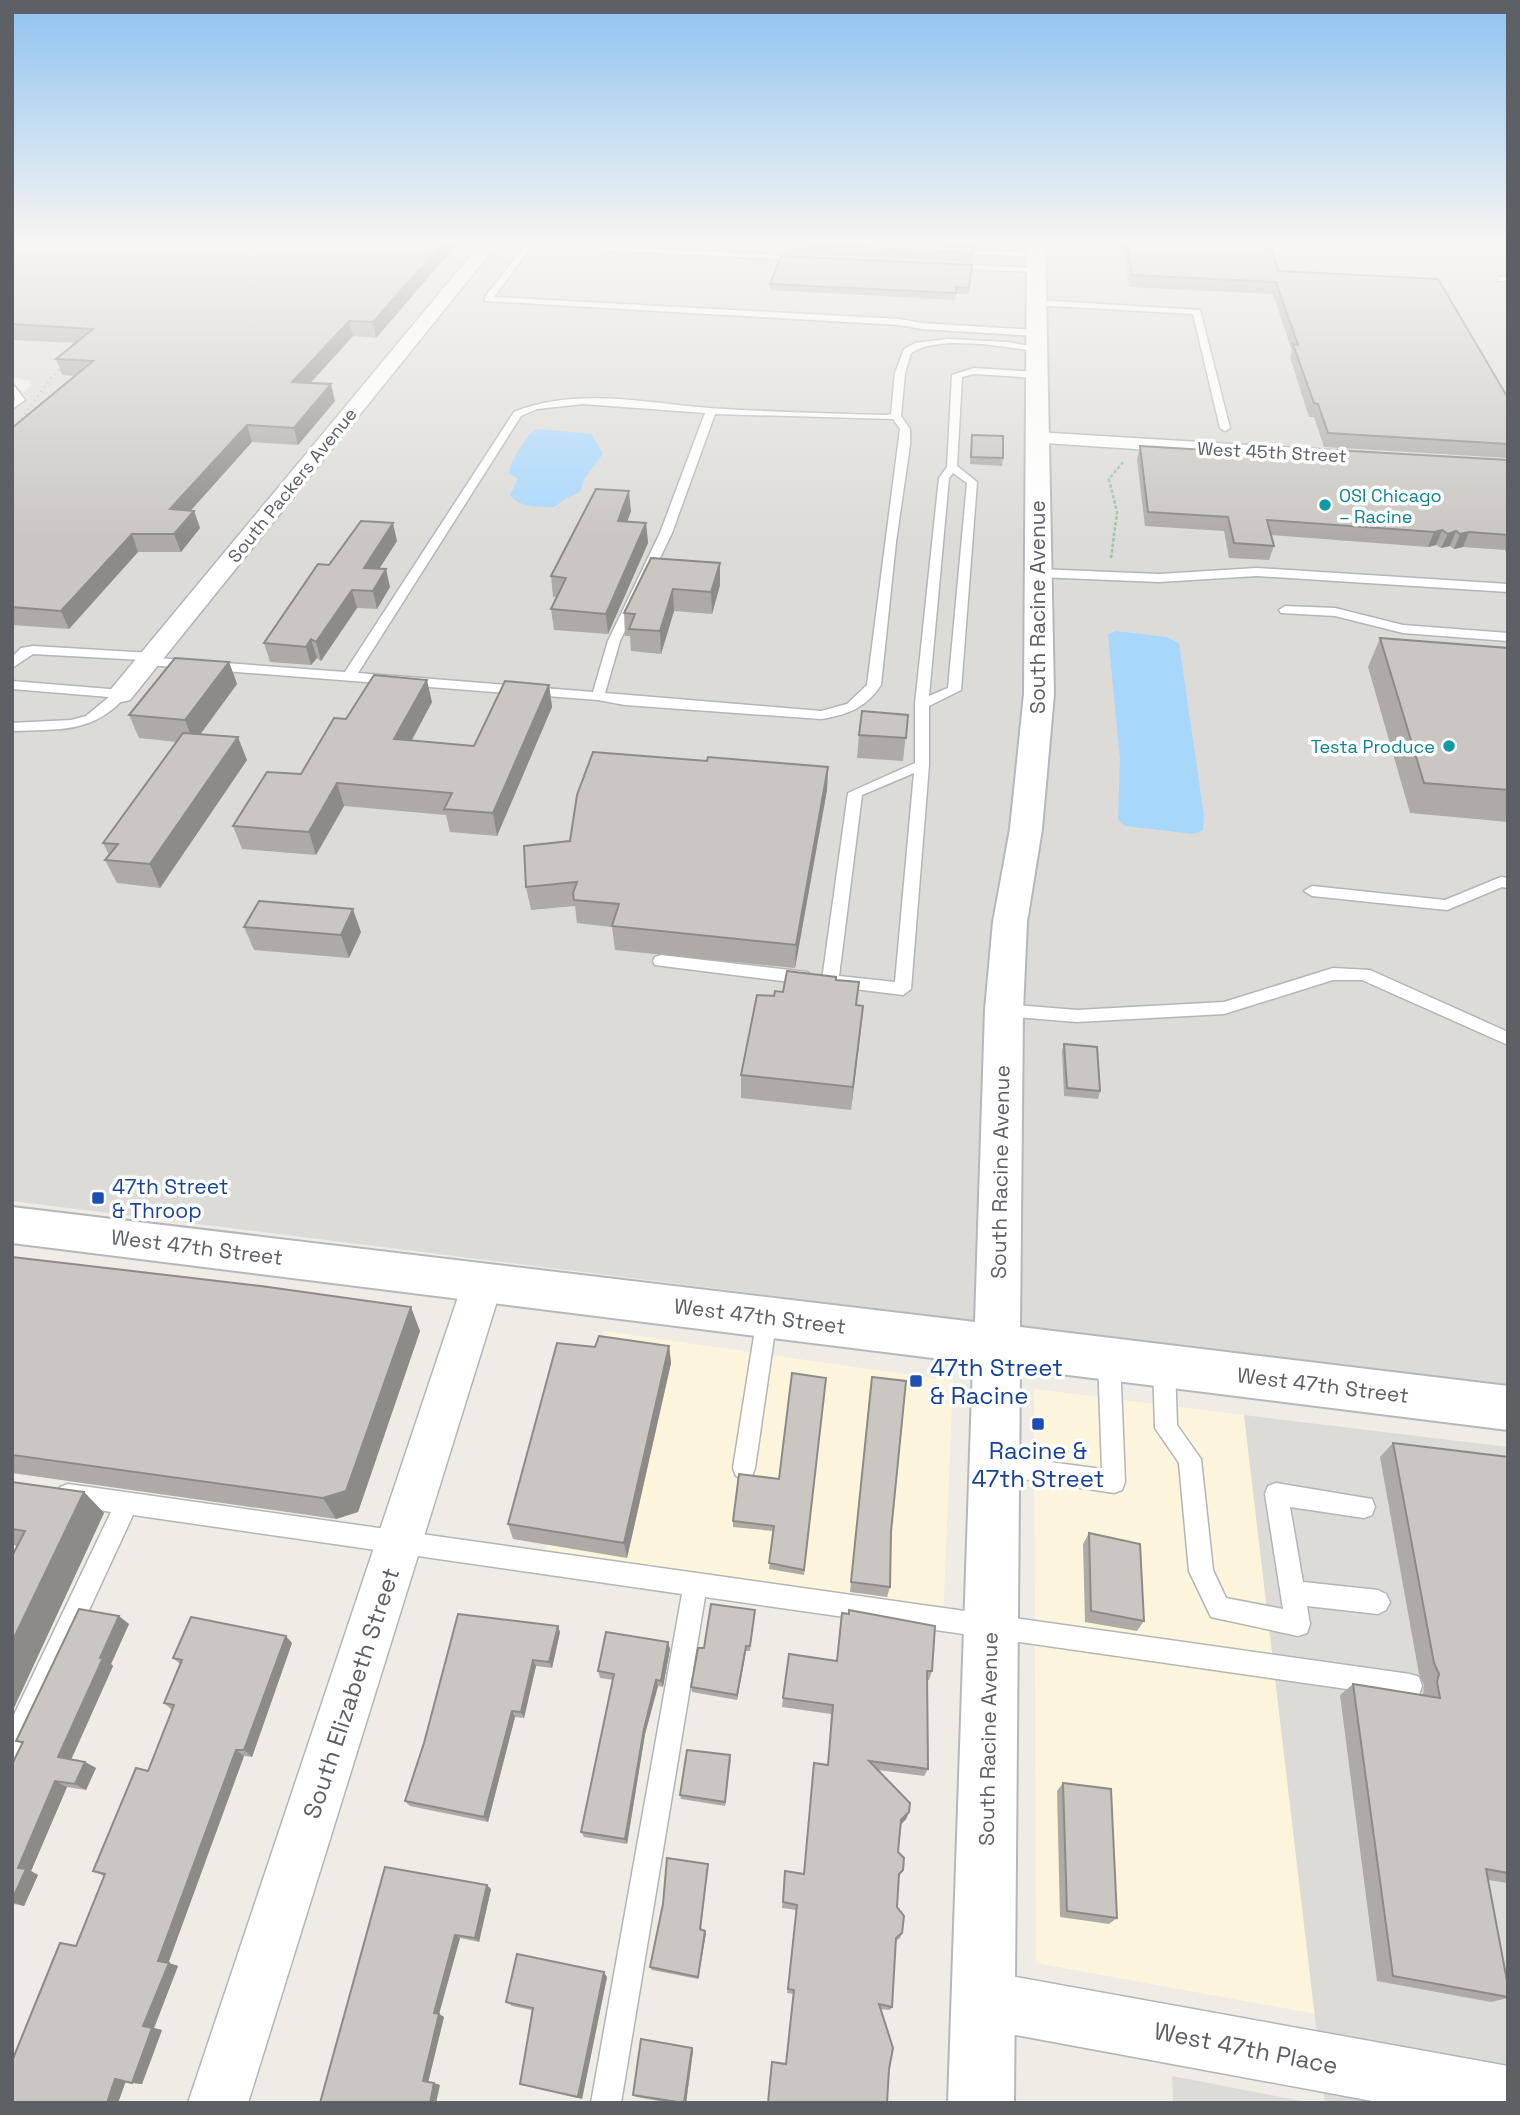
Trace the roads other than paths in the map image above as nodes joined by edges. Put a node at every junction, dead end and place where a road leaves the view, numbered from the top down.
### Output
1 (409, 342) edge
2 (961, 342) edge
3 (1033, 342) edge
4 (1036, 342) edge
5 (1204, 342) edge
6 (12, 386) edge
7 (12, 406) edge
8 (711, 411) junction
9 (896, 416) junction
10 (1225, 428) dead end
11 (1037, 438) junction
12 (1399, 460) edge
13 (952, 467) junction
14 (1038, 573) junction
15 (1508, 588) edge
16 (1286, 610) dead end
17 (1508, 637) edge
18 (149, 659) junction
19 (13, 663) edge
20 (349, 676) junction
21 (12, 685) edge
22 (121, 694) junction
23 (598, 696) junction
24 (922, 704) junction
25 (12, 727) edge
26 (922, 765) junction
27 (1508, 883) edge
28 (1312, 891) dead end
29 (661, 961) dead end
30 (830, 980) junction
31 (1004, 1010) junction
32 (1508, 1039) edge
33 (12, 1225) edge
34 (483, 1282) junction
35 (767, 1317) junction
36 (996, 1345) junction
37 (1109, 1359) junction
38 (1164, 1366) junction
39 (1508, 1408) edge
40 (994, 1466) junction
41 (744, 1468) dead end
42 (51, 1492) edge
43 (127, 1504) junction
44 (1364, 1507) dead end
45 (399, 1543) junction
46 (695, 1586) junction
47 (1293, 1593) junction
48 (1378, 1602) dead end
49 (991, 1628) junction
50 (1410, 1686) dead end
51 (12, 1748) edge
52 (984, 2000) junction
53 (1366, 2086) edge
54 (1508, 2096) edge
55 (218, 2103) edge
56 (606, 2103) edge
57 (981, 2103) edge

1 - 18 street, South Packers Avenue
2 - 9 lane
3 - 13 lane
4 - 11 street, South Racine Avenue
5 - 10 lane
6 - 7 lane
8 - 9 lane
8 - 20 lane
8 - 23 lane
9 - 23 lane
11 - 12 street, West 45th Street
11 - 14 street, South Racine Avenue
13 - 24 lane
13 - 24 lane
14 - 15 lane
14 - 31 street, South Racine Avenue
16 - 17 lane
18 - 19 lane
18 - 20 lane
18 - 22 street, South Packers Avenue
20 - 23 lane
21 - 22 lane
22 - 25 lane
24 - 26 lane
26 - 30 lane
26 - 30 lane
27 - 28 lane
29 - 30 lane
31 - 32 lane
31 - 36 street, South Racine Avenue
33 - 34 street, West 47th Street
34 - 35 street, West 47th Street
34 - 45 street, South Elizabeth Street
35 - 36 street, West 47th Street
35 - 41 lane
36 - 37 street, West 47th Street
36 - 40 street, South Racine Avenue
37 - 38 street, West 47th Street
37 - 40 lane
38 - 39 street, West 47th Street
38 - 47 lane
40 - 49 street, South Racine Avenue
42 - 43 lane
43 - 45 lane
43 - 51 lane
44 - 47 lane
45 - 46 lane
45 - 55 street, South Elizabeth Street
46 - 49 lane
46 - 56 lane
47 - 48 lane
49 - 50 lane
49 - 52 street, South Racine Avenue
52 - 53 street, West 47th Place
52 - 57 street, South Racine Avenue
53 - 54 street, West 47th Place

